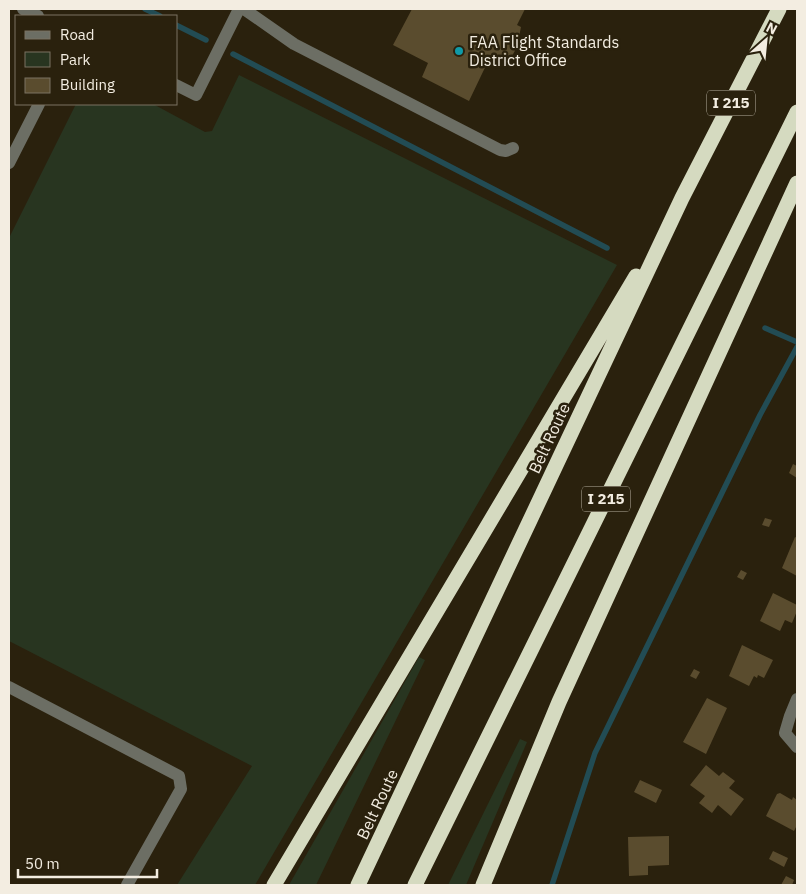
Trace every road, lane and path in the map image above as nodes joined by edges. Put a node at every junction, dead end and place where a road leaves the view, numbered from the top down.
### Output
1 (23, 9) edge
2 (240, 9) edge
3 (244, 9) edge
4 (779, 9) edge
5 (36, 15) edge
6 (178, 86) edge
7 (38, 105) edge
8 (797, 112) edge
9 (513, 148) dead end
10 (9, 163) edge
11 (797, 183) edge
12 (682, 198) junction
13 (9, 687) edge
14 (797, 699) edge
15 (797, 747) edge
16 (127, 885) edge
17 (274, 885) edge
18 (358, 885) edge
19 (415, 885) edge
20 (483, 885) edge

1 - 5 street
2 - 6 street
3 - 9 street
4 - 12 highway, Belt Route / I 215
7 - 10 street
8 - 19 highway, I 215
11 - 20 highway
12 - 17 highway
12 - 18 highway, Belt Route / I 215
13 - 16 street
14 - 15 street

